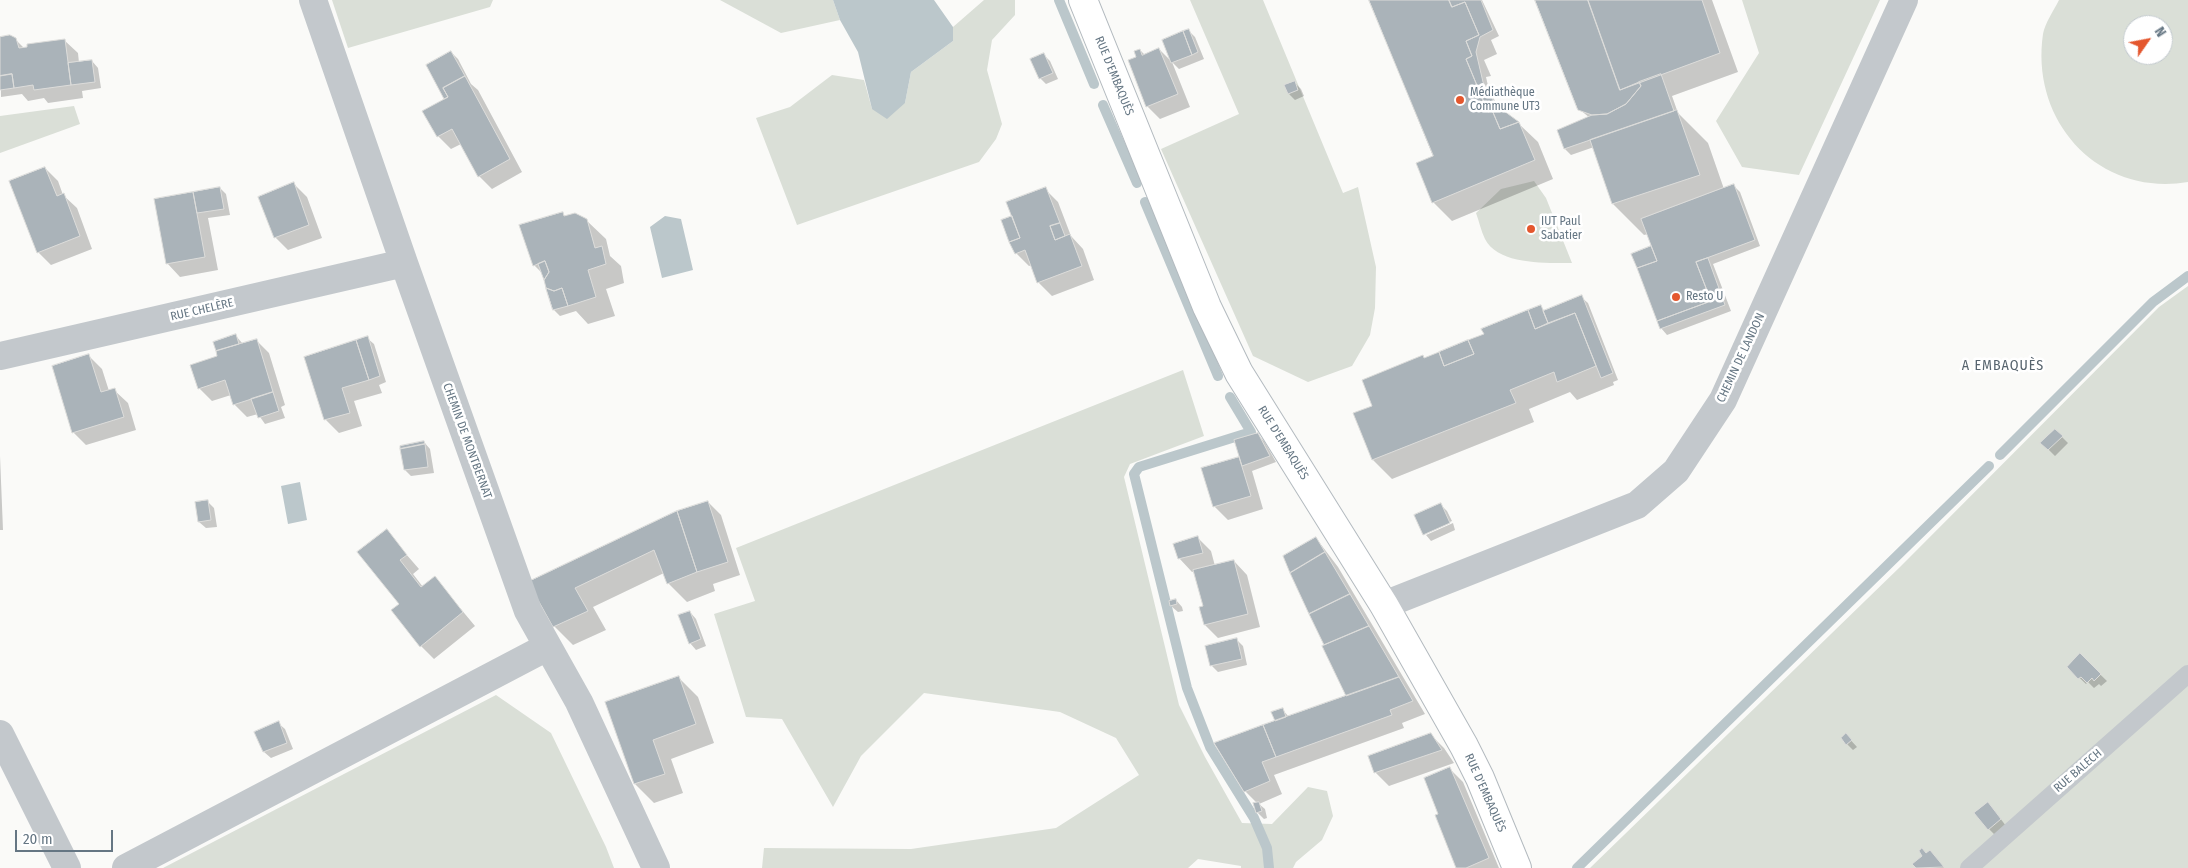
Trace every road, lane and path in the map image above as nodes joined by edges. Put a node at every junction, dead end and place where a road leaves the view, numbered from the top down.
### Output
1 (313, 0) edge
2 (1083, 0) edge
3 (1904, 0) edge
4 (404, 263) junction
5 (0, 356) edge
6 (1384, 605) junction
7 (547, 647) junction
8 (2188, 674) edge
9 (0, 734) edge
10 (68, 868) edge
11 (126, 868) edge
12 (656, 868) edge
13 (1516, 868) edge
14 (1969, 868) edge

1 - 4 street, CHEMIN DE MONTBERNAT
2 - 6 street, RUE D'EMBAQUÈS
3 - 6 street, CHEMIN DE LANDON
4 - 5 street, RUE CHELÈRE
4 - 7 street, CHEMIN DE MONTBERNAT
6 - 13 street, RUE D'EMBAQUÈS
7 - 11 street
7 - 12 street, CHEMIN DE MONTBERNAT
8 - 14 lane, RUE BALECH
9 - 10 street

